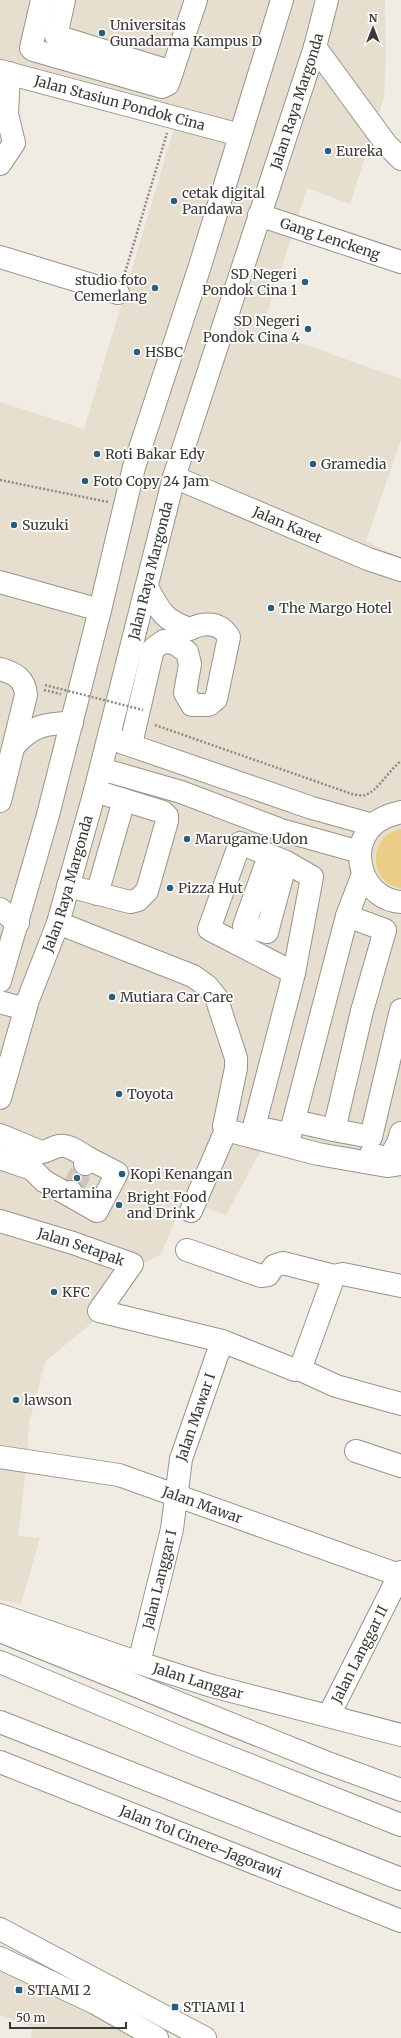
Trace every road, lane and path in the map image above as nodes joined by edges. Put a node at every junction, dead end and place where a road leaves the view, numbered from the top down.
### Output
1 (42, 0) edge
2 (64, 0) edge
3 (182, 0) edge
4 (192, 0) edge
5 (196, 0) edge
6 (282, 0) edge
7 (327, 0) edge
8 (314, 47) junction
9 (5, 72) edge
10 (172, 72) junction
11 (172, 116) junction
12 (240, 135) junction
13 (401, 159) edge
14 (0, 164) edge
15 (259, 215) junction
16 (0, 257) edge
17 (401, 262) edge
18 (118, 293) joint
19 (174, 477) junction
20 (0, 480) edge
21 (124, 505) junction
22 (401, 570) edge
23 (0, 582) edge
24 (147, 587) junction
25 (100, 610) junction
26 (0, 669) edge
27 (45, 685) dead end
28 (143, 710) dead end
29 (72, 723) junction
30 (111, 732) junction
31 (140, 733) junction
32 (14, 746) junction
33 (401, 761) edge
34 (102, 769) junction
35 (95, 791) junction
36 (124, 800) junction
37 (0, 801) edge
38 (401, 812) edge
39 (373, 825) junction
40 (271, 826) junction
41 (360, 852) junction
42 (272, 857) junction
43 (363, 874) junction
44 (68, 886) junction
45 (97, 894) junction
46 (401, 902) edge
47 (0, 909) edge
48 (401, 911) edge
49 (347, 916) junction
50 (58, 923) junction
51 (11, 931) edge
52 (393, 932) edge
53 (294, 973) junction
54 (0, 981) edge
55 (0, 1002) edge
56 (25, 1009) junction
57 (401, 1010) edge
58 (398, 1040) edge
59 (0, 1098) edge
60 (292, 1128) junction
61 (226, 1130) junction
62 (334, 1130) junction
63 (0, 1136) edge
64 (371, 1137) junction
65 (400, 1146) edge
66 (0, 1158) edge
67 (191, 1211) dead end
68 (0, 1221) edge
69 (187, 1250) dead end
70 (334, 1276) junction
71 (401, 1286) edge
72 (222, 1341) junction
73 (299, 1369) junction
74 (401, 1404) edge
75 (356, 1451) dead end
76 (0, 1457) edge
77 (401, 1466) edge
78 (176, 1495) junction
79 (400, 1574) edge
80 (0, 1615) edge
81 (0, 1631) edge
82 (0, 1662) edge
83 (139, 1663) junction
84 (329, 1715) junction
85 (0, 1722) edge
86 (401, 1735) edge
87 (0, 1762) edge
88 (20, 1770) junction
89 (401, 1790) edge
90 (401, 1825) edge
91 (401, 1879) edge
92 (401, 1921) edge
93 (0, 1929) edge
94 (401, 1936) edge
95 (0, 1958) edge
96 (157, 2038) edge
97 (205, 2038) edge

1 - 10 main road
2 - 10 main road
3 - 4 main road
5 - 10 main road
6 - 12 main road
7 - 8 main road, Jalan Raya Margonda
8 - 13 main road
8 - 15 main road, Jalan Raya Margonda
9 - 11 main road, Jalan Stasiun Pondok Cina
9 - 14 main road
11 - 12 main road, Jalan Stasiun Pondok Cina
11 - 18 path
12 - 21 main road
15 - 17 main road, Gang Lenckeng
15 - 19 main road, Jalan Raya Margonda
16 - 18 main road
19 - 22 main road, Jalan Karet
19 - 24 main road, Jalan Raya Margonda
20 - 21 path
21 - 25 main road
23 - 25 main road
24 - 30 main road, Jalan Raya Margonda
24 - 31 main road
25 - 29 main road
26 - 32 main road
27 - 28 path, bridge
29 - 32 main road
29 - 51 main road
30 - 31 main road
30 - 34 main road, Jalan Raya Margonda
31 - 33 path
31 - 39 main road
32 - 37 main road
34 - 35 main road, Jalan Raya Margonda
34 - 40 main road
35 - 36 main road
35 - 44 main road, Jalan Raya Margonda
36 - 45 main road
36 - 45 main road
38 - 39 main road
39 - 41 main road
40 - 41 main road
40 - 42 main road
41 - 43 main road
42 - 53 main road
42 - 53 main road
43 - 46 main road
43 - 49 main road
44 - 45 main road
44 - 50 main road, Jalan Raya Margonda
47 - 51 main road
48 - 52 main road
49 - 52 main road
49 - 60 main road
50 - 56 main road, Jalan Raya Margonda
50 - 61 main road
51 - 54 main road
52 - 62 main road
53 - 60 main road
55 - 56 main road
56 - 59 main road, Jalan Raya Margonda
57 - 58 main road
58 - 64 main road
60 - 62 main road
60 - 65 main road
61 - 65 main road
61 - 67 main road
62 - 64 main road
63 - 66 main road
64 - 65 main road
68 - 72 main road, Jalan Setapak
69 - 70 main road
70 - 71 main road
70 - 73 main road
72 - 73 main road
72 - 78 main road, Jalan Mawar I
73 - 74 main road
75 - 77 main road
76 - 78 main road, Jalan Mawar
78 - 79 main road, Jalan Mawar
78 - 83 main road, Jalan Langgar I
79 - 84 main road, Jalan Langgar II
80 - 83 main road, Jalan Langgar
81 - 89 main road
82 - 90 main road
83 - 84 main road, Jalan Langgar
84 - 86 main road, Jalan Langgar
85 - 91 main road
87 - 88 main road, Jalan Tol Cinere–Jagorawi
88 - 92 main road, Jalan Tol Cinere–Jagorawi
88 - 94 main road
93 - 97 main road
95 - 96 main road

